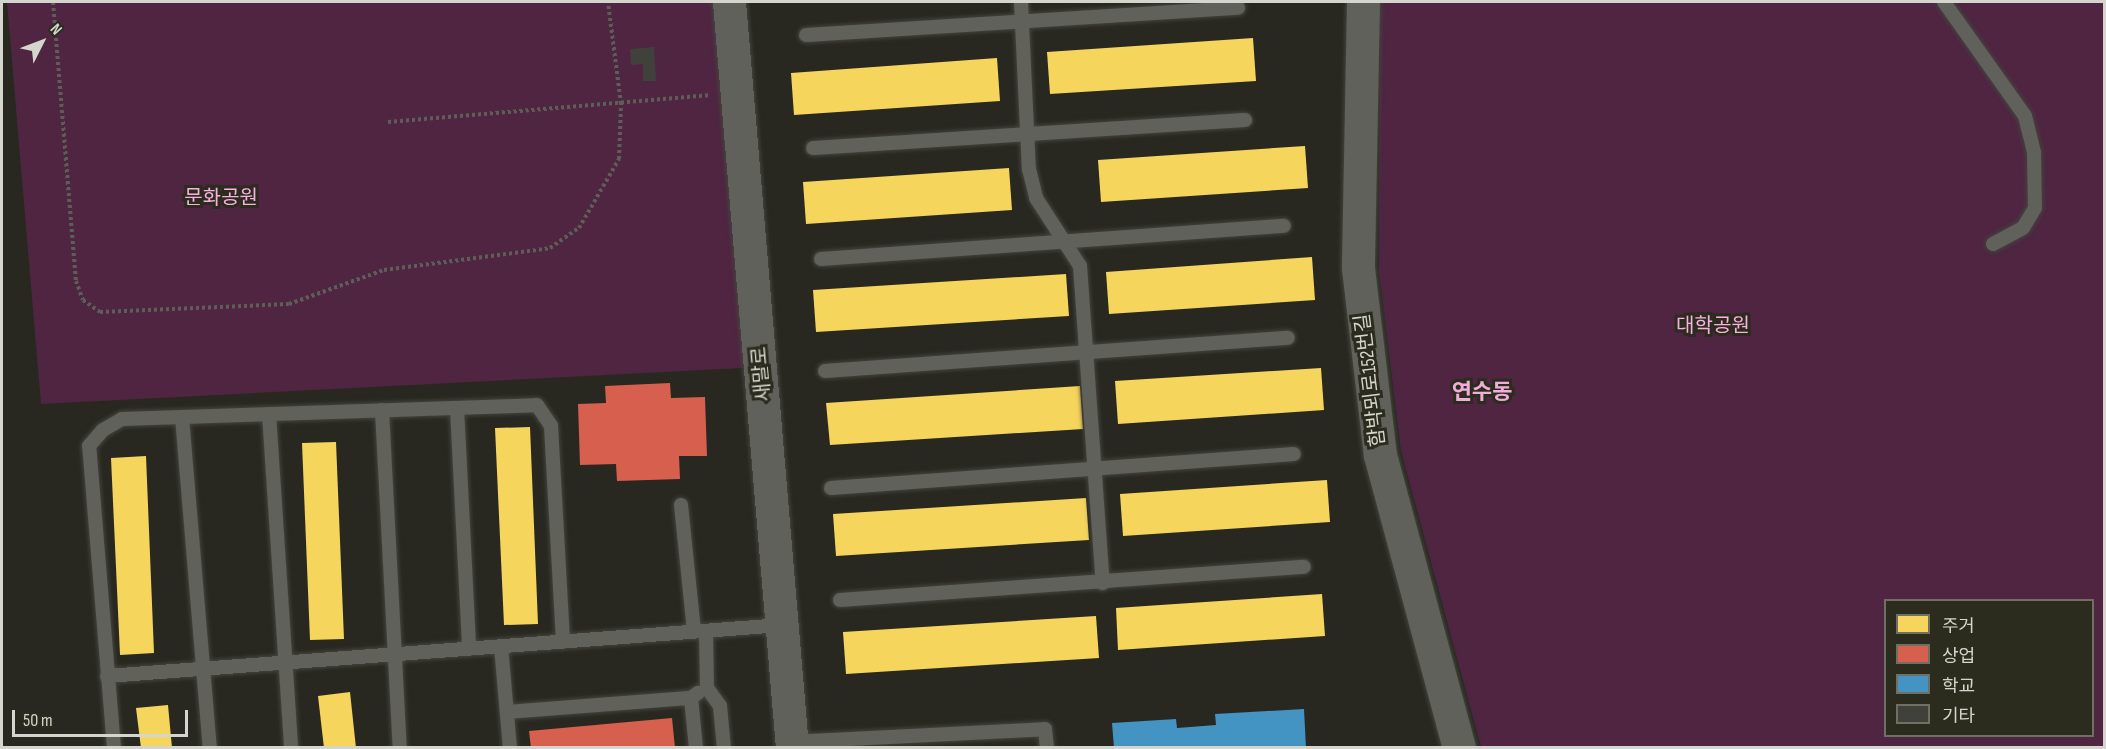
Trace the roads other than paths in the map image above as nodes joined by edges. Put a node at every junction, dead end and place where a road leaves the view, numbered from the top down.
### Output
1 (729, 2) edge
2 (1022, 2) edge
3 (1364, 2) edge
4 (1944, 2) edge
5 (1238, 8) dead end
6 (1023, 23) junction
7 (806, 35) dead end
8 (1245, 120) dead end
9 (1027, 135) junction
10 (813, 148) dead end
11 (1284, 226) dead end
12 (1068, 242) junction
13 (1993, 244) dead end
14 (821, 259) dead end
15 (1288, 338) dead end
16 (1086, 352) junction
17 (825, 371) dead end
18 (457, 408) junction
19 (382, 410) junction
20 (269, 414) junction
21 (182, 417) junction
22 (1294, 454) dead end
23 (1095, 468) junction
24 (831, 488) dead end
25 (681, 505) dead end
26 (1304, 567) dead end
27 (1102, 584) junction
28 (840, 600) dead end
29 (782, 625) junction
30 (700, 631) junction
31 (563, 642) junction
32 (501, 646) junction
33 (470, 649) junction
34 (392, 655) junction
35 (285, 663) junction
36 (207, 669) junction
37 (107, 676) junction
38 (707, 688) junction
39 (691, 698) junction
40 (507, 712) junction
41 (970, 733) junction
42 (792, 745) edge
43 (114, 747) edge
44 (210, 747) edge
45 (291, 747) edge
46 (400, 747) edge
47 (510, 747) edge
48 (696, 747) edge
49 (724, 747) edge
50 (971, 747) edge
51 (1047, 747) edge
52 (1460, 747) edge

1 - 29 street, 새말로
2 - 6 lane
3 - 52 street, 함박뫼로152번길
4 - 13 lane
5 - 6 lane
6 - 7 lane
6 - 9 lane
8 - 9 lane
9 - 10 lane
9 - 12 lane
11 - 12 lane
12 - 14 lane
12 - 16 lane
15 - 16 lane
16 - 17 lane
16 - 23 lane
18 - 19 lane
18 - 31 lane
18 - 33 lane
19 - 20 lane
19 - 34 lane
20 - 21 lane
20 - 35 lane
21 - 36 lane
21 - 37 lane
22 - 23 lane
23 - 24 lane
23 - 27 lane
25 - 30 lane
26 - 27 lane
27 - 28 lane
29 - 30 lane
29 - 42 street, 새말로
30 - 31 lane
30 - 38 lane
31 - 32 lane
32 - 33 lane
32 - 40 lane
33 - 34 lane
34 - 35 lane
34 - 46 lane
35 - 36 lane
35 - 45 lane
36 - 37 lane
36 - 44 lane
37 - 43 lane
38 - 39 lane
38 - 49 lane
39 - 40 lane
39 - 48 lane
40 - 47 lane
41 - 42 lane
41 - 50 lane
41 - 51 lane

